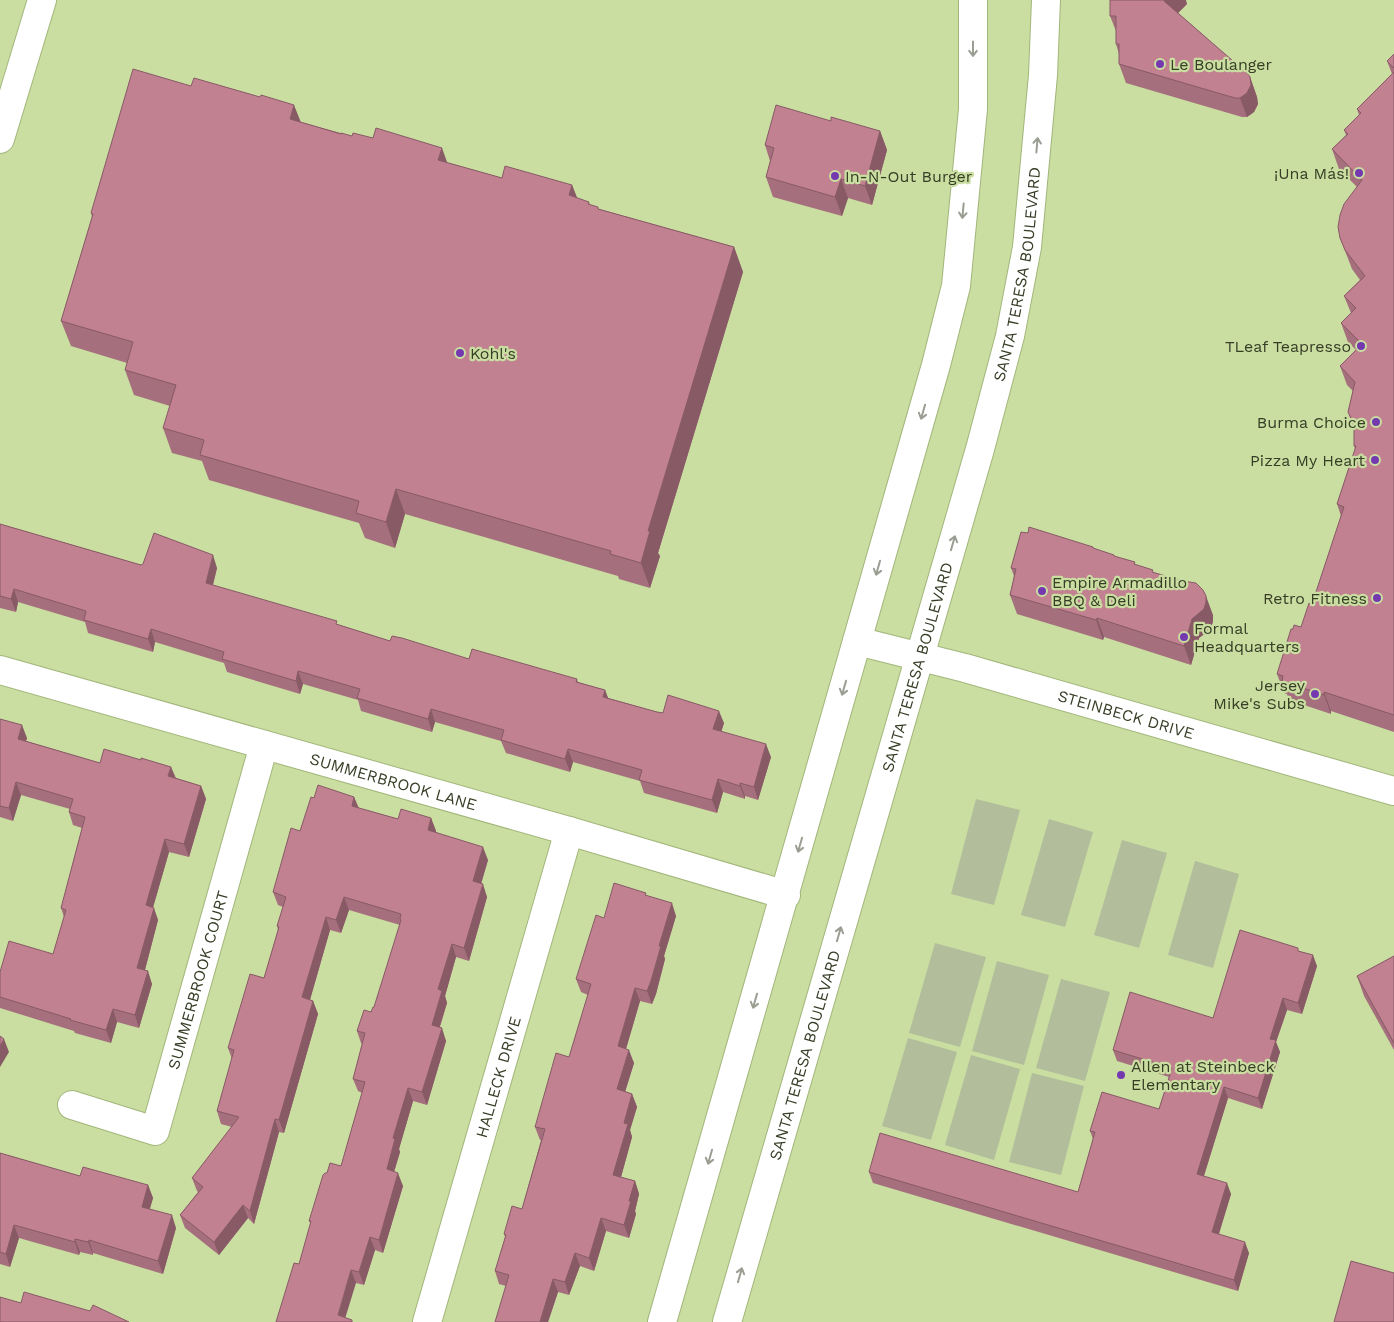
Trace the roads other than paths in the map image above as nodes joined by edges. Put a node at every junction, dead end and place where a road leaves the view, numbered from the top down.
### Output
1 (42, 0) edge
2 (973, 0) edge
3 (1046, 0) edge
4 (0, 139) edge
5 (857, 642) junction
6 (920, 657) junction
7 (0, 670) edge
8 (264, 746) junction
9 (1394, 791) edge
10 (569, 831) junction
11 (786, 895) junction
12 (72, 1105) dead end
13 (427, 1322) edge
14 (662, 1322) edge
15 (727, 1322) edge

1 - 4 main road
2 -> 5 main road
6 -> 3 main road, SANTA TERESA BOULEVARD
5 - 6 main road, STEINBECK DRIVE
5 -> 11 main road
6 - 9 main road, STEINBECK DRIVE
15 -> 6 main road, SANTA TERESA BOULEVARD
7 - 8 main road, SUMMERBROOK LANE
8 - 10 main road, SUMMERBROOK LANE
8 - 12 main road, SUMMERBROOK COURT
10 - 11 main road, SUMMERBROOK LANE
10 - 13 main road, HALLECK DRIVE
11 -> 14 main road

